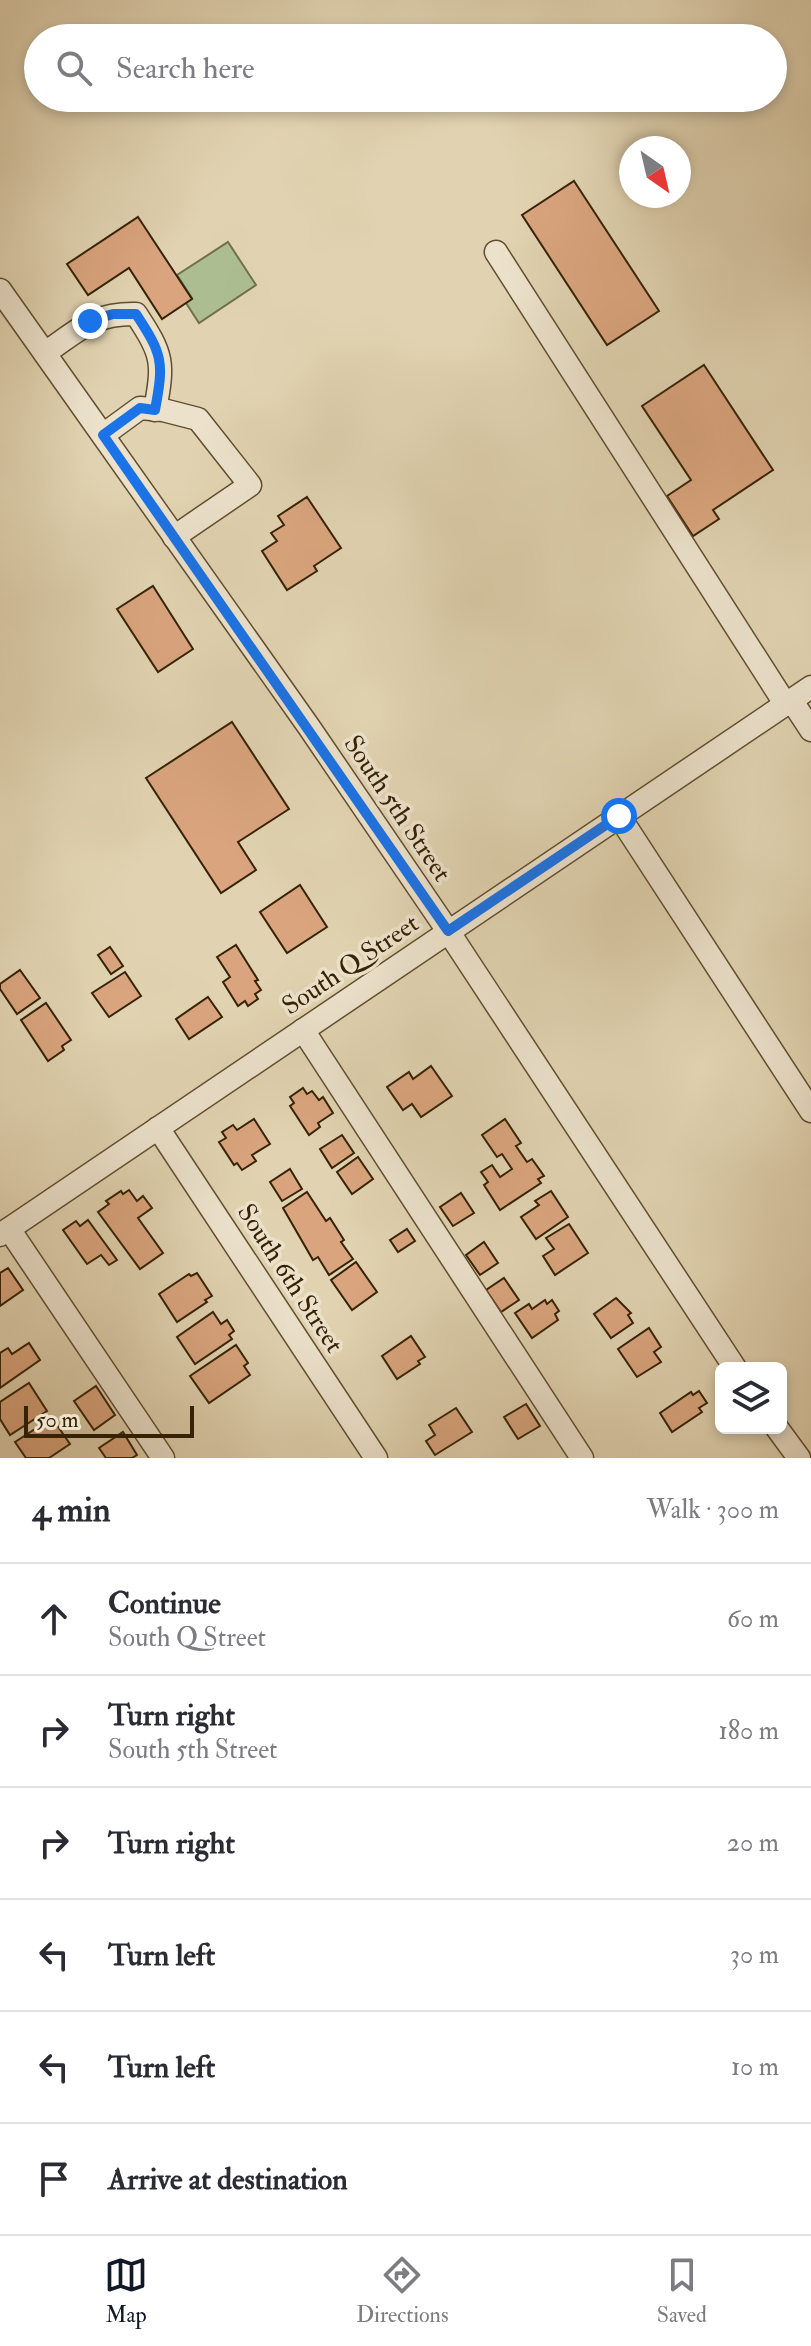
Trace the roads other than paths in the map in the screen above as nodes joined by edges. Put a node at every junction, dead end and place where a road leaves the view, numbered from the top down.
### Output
1 (496, 252) dead end
2 (0, 290) edge
3 (45, 353) junction
4 (155, 410) junction
5 (103, 435) junction
6 (174, 537) junction
7 (811, 687) edge
8 (789, 703) junction
9 (811, 730) edge
10 (619, 816) junction
11 (448, 931) junction
12 (303, 1030) junction
13 (811, 1111) edge
14 (158, 1128) junction
15 (5, 1232) edge
16 (731, 1362) edge
17 (782, 1434) edge
18 (811, 1452) edge
19 (163, 1458) edge
20 (376, 1458) edge
21 (582, 1458) edge
22 (800, 1458) edge

1 - 8 street
2 - 3 street, South 5th Street
3 - 4 street
3 - 5 street, South 5th Street
4 - 5 street
4 - 6 street
5 - 6 street, South 5th Street
6 - 11 street, South 5th Street
7 - 8 street, South Q Street
8 - 9 street
8 - 10 street, South Q Street
10 - 11 street, South Q Street
10 - 13 street
11 - 12 street, South Q Street
11 - 16 street, South 5th Street
12 - 14 street, South Q Street
12 - 21 street
14 - 15 street, South Q Street
14 - 20 street, South 6th Street
15 - 19 street
17 - 22 street
18 - 22 street

